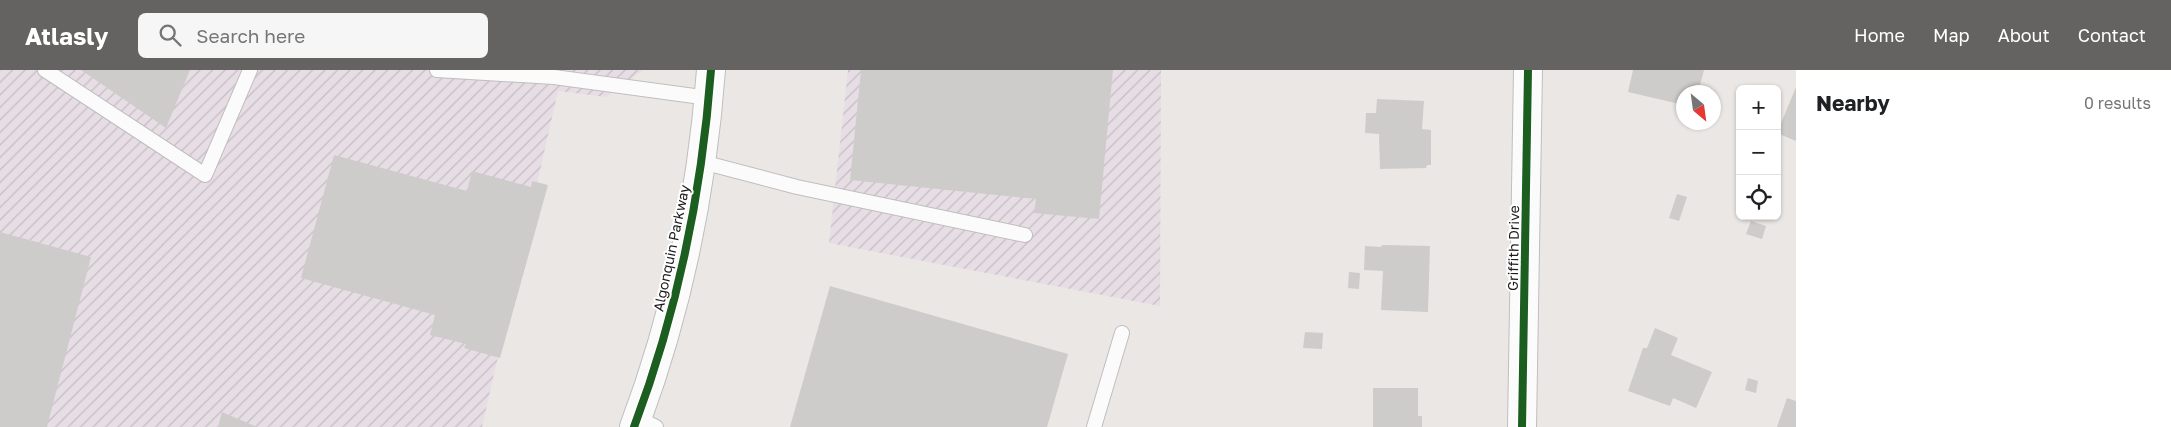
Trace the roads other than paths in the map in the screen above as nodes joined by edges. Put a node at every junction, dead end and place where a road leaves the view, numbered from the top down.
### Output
1 (45, 70) edge
2 (250, 70) edge
3 (438, 70) edge
4 (711, 70) edge
5 (1528, 70) edge
6 (599, 77) edge
7 (709, 98) junction
8 (702, 162) junction
9 (1025, 235) dead end
10 (1122, 333) dead end
11 (643, 424) edge
12 (1094, 427) edge
13 (1522, 427) edge

1 - 2 lane
3 - 6 lane
4 - 7 street, Algonquin Parkway
5 - 13 street, Griffith Drive
6 - 7 lane
7 - 8 street, Algonquin Parkway
8 - 9 lane
8 - 11 street, Algonquin Parkway
10 - 12 lane

